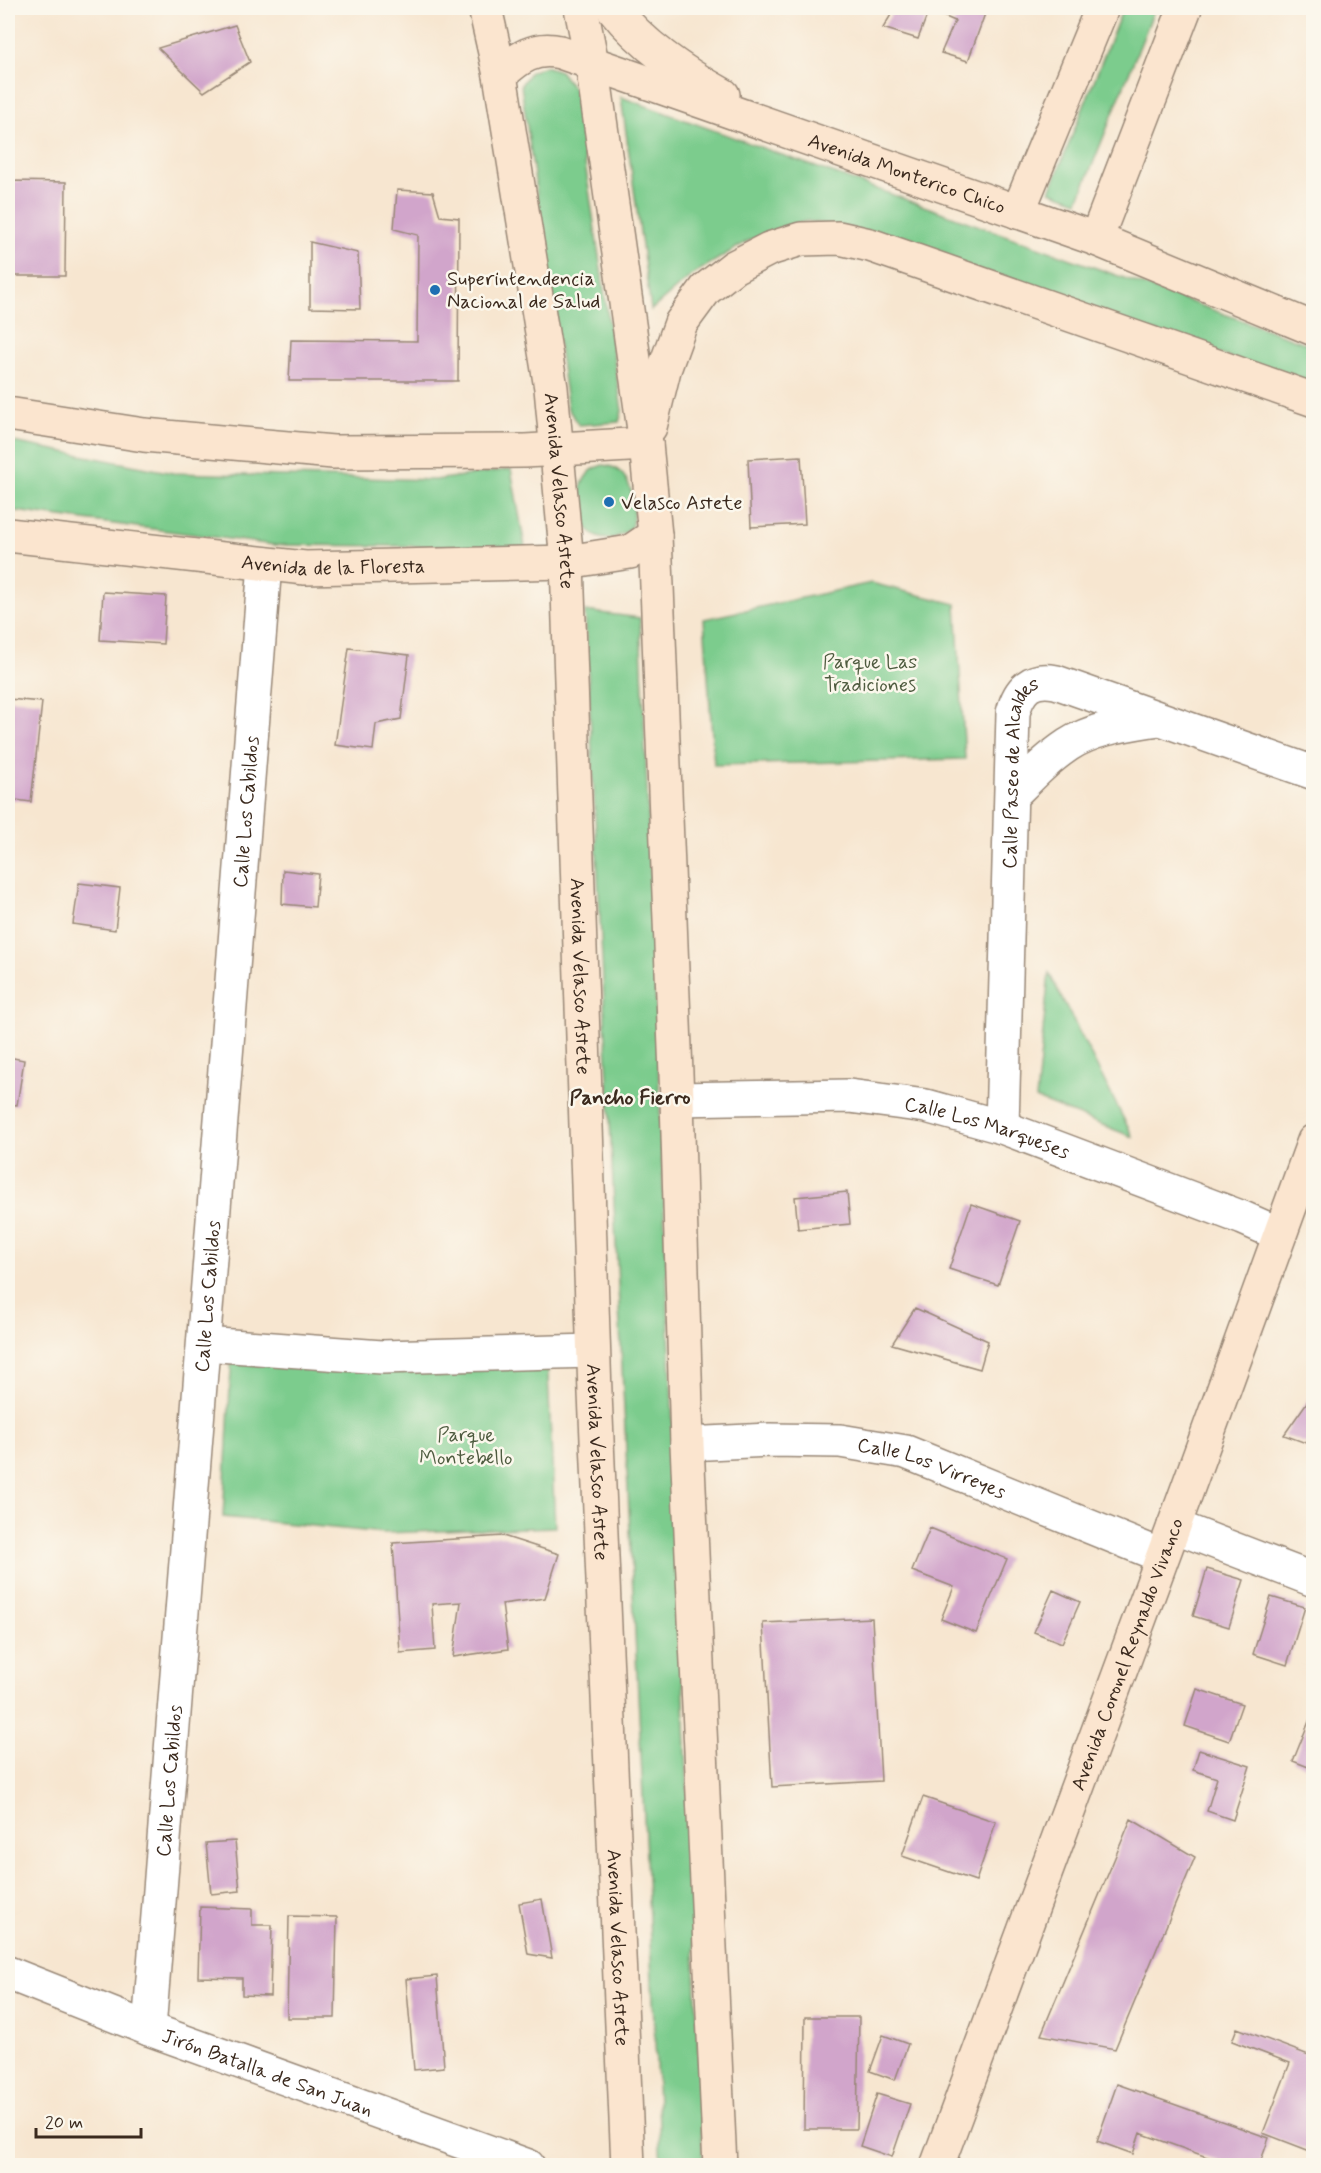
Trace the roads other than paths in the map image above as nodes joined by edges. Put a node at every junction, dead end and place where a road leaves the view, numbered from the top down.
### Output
1 (485, 8) edge
2 (581, 8) edge
3 (613, 8) edge
4 (1102, 8) edge
5 (1185, 8) edge
6 (592, 63) junction
7 (500, 75) junction
8 (833, 147) junction
9 (1018, 212) junction
10 (1096, 239) junction
11 (1314, 329) edge
12 (1314, 400) edge
13 (8, 414) edge
14 (646, 444) junction
15 (558, 450) junction
16 (8, 534) edge
17 (655, 535) junction
18 (567, 562) junction
19 (265, 564) junction
20 (1159, 719) junction
21 (1314, 773) edge
22 (1012, 795) junction
23 (677, 1099) junction
24 (1002, 1127) junction
25 (1314, 1141) edge
26 (1279, 1234) junction
27 (204, 1344) junction
28 (593, 1351) junction
29 (687, 1444) junction
30 (1174, 1526) junction
31 (1162, 1556) junction
32 (1314, 1580) edge
33 (8, 1973) edge
34 (149, 2030) junction
35 (528, 2166) edge
36 (628, 2166) edge
37 (720, 2166) edge
38 (937, 2166) edge

1 - 7 main road, Avenida Velasco Astete
2 - 6 main road
3 - 8 main road
4 - 9 main road
5 - 10 main road
6 - 7 main road, Avenida Monterico Chico
6 - 8 main road, Avenida Monterico Chico
6 - 14 main road
7 - 15 main road, Avenida Velasco Astete
8 - 9 main road, Avenida Monterico Chico
9 - 10 main road, Avenida Monterico Chico
10 - 11 main road, Avenida Monterico Chico
12 - 14 main road
13 - 15 main road
14 - 15 main road
14 - 17 main road
15 - 18 main road, Avenida Velasco Astete
16 - 19 main road, Avenida de la Floresta
17 - 18 main road, Avenida de la Floresta
17 - 23 main road
18 - 19 main road, Avenida de la Floresta
18 - 28 main road, Avenida Velasco Astete
19 - 27 street, Calle Los Cabildos
20 - 21 street, Calle Paseo de Alcaldes
20 - 22 street
20 - 22 street, Calle Paseo de Alcaldes
22 - 24 street, Calle Paseo de Alcaldes
23 - 24 street, Calle Los Marqueses
23 - 29 main road
24 - 26 street, Calle Los Marqueses
25 - 26 main road, Avenida Coronel Reynaldo Vivanco
26 - 30 main road, Avenida Coronel Reynaldo Vivanco
27 - 28 street
27 - 34 street, Calle Los Cabildos
28 - 36 main road, Avenida Velasco Astete
29 - 31 street, Calle Los Virreyes
29 - 37 main road
30 - 31 main road, Avenida Coronel Reynaldo Vivanco
30 - 32 street
31 - 38 main road, Avenida Coronel Reynaldo Vivanco
33 - 34 street, Jirón Batalla de San Juan
34 - 35 street, Jirón Batalla de San Juan

